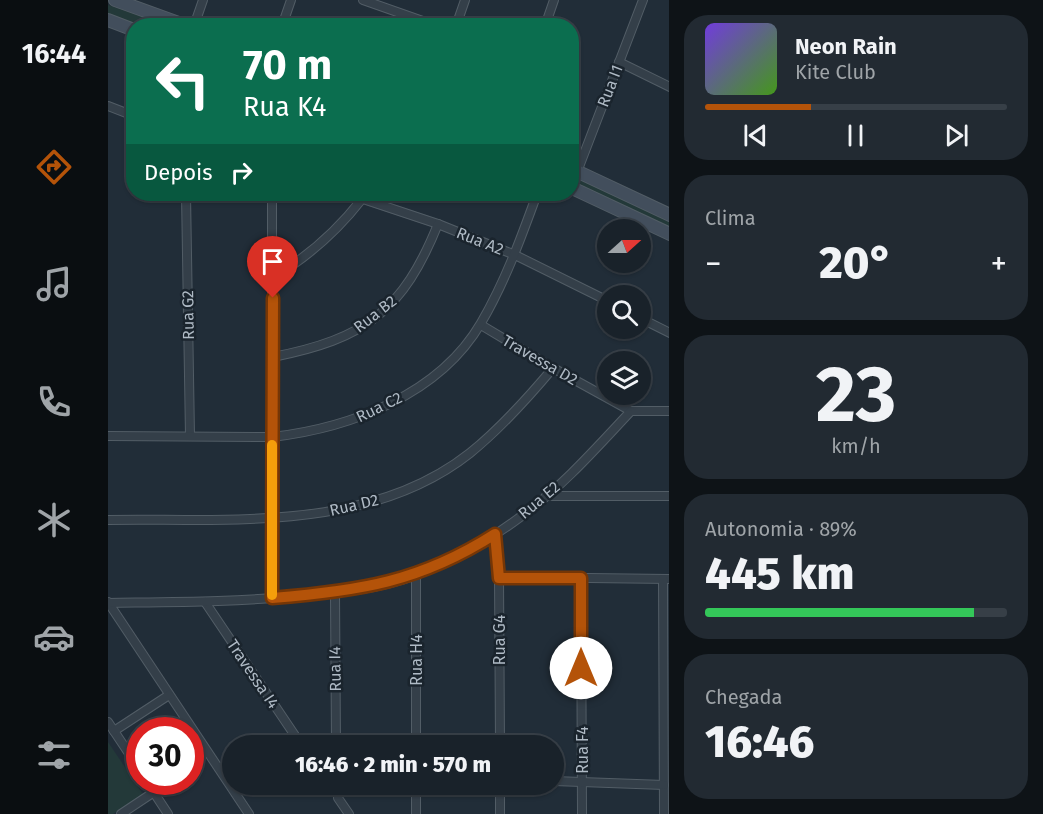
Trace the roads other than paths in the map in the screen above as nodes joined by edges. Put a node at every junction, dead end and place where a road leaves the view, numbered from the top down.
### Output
1 (115, 0) edge
2 (203, 0) edge
3 (291, 0) edge
4 (363, 0) edge
5 (465, 0) edge
6 (554, 0) edge
7 (643, 0) edge
8 (377, 2) edge
9 (165, 18) edge
10 (197, 18) edge
11 (285, 18) edge
12 (417, 18) edge
13 (459, 18) edge
14 (548, 18) edge
15 (108, 20) edge
16 (126, 27) edge
17 (619, 62) junction
18 (669, 87) edge
19 (108, 106) edge
20 (126, 113) edge
21 (579, 159) edge
22 (579, 173) edge
23 (579, 191) edge
24 (186, 201) edge
25 (272, 201) edge
26 (360, 201) edge
27 (368, 201) edge
28 (534, 201) edge
29 (669, 215) edge
30 (438, 224) junction
31 (669, 234) edge
32 (515, 255) junction
33 (272, 278) junction
34 (597, 296) edge
35 (651, 324) edge
36 (481, 325) junction
37 (669, 333) edge
38 (273, 357) junction
39 (553, 368) junction
40 (631, 411) junction
41 (669, 411) edge
42 (108, 436) edge
43 (190, 436) junction
44 (272, 437) junction
45 (546, 496) junction
46 (669, 496) edge
47 (271, 517) junction
48 (108, 519) edge
49 (495, 534) junction
50 (416, 575) junction
51 (499, 578) junction
52 (581, 578) junction
53 (666, 579) edge
54 (335, 593) junction
55 (272, 598) junction
56 (206, 602) junction
57 (108, 603) edge
58 (667, 660) edge
59 (169, 695) junction
60 (108, 722) edge
61 (114, 731) junction
62 (295, 735) edge
63 (336, 735) edge
64 (416, 735) edge
65 (500, 735) edge
66 (126, 749) edge
67 (564, 781) edge
68 (582, 781) junction
69 (664, 785) junction
70 (150, 795) edge
71 (156, 795) edge
72 (336, 795) edge
73 (338, 795) edge
74 (416, 795) edge
75 (500, 795) edge
76 (338, 798) junction
77 (121, 814) edge
78 (168, 814) edge
79 (249, 814) edge
80 (349, 814) edge
81 (416, 814) edge
82 (500, 814) edge
83 (582, 814) edge
84 (664, 814) edge

1 - 9 street
2 - 10 street
3 - 11 street
4 - 8 street
5 - 13 street
6 - 14 street
7 - 17 street, Rua I1
8 - 12 street
15 - 16 street
17 - 18 street
17 - 21 street, Rua I1
19 - 20 street
22 - 29 street
23 - 31 street
24 - 43 street, Rua G2
25 - 33 street
26 - 33 street
27 - 30 street, Rua A2
28 - 32 street, Rua C2
30 - 32 street, Rua A2
30 - 38 street, Rua B2
32 - 34 street, Rua A2
32 - 36 street, Rua C2
33 - 38 street
35 - 37 street
36 - 39 street, Travessa D2
36 - 44 street, Rua C2
38 - 44 street
39 - 40 street, Travessa D2
39 - 47 street, Rua D2
40 - 41 street
40 - 45 street, Rua E2
42 - 43 street, Rua C2
43 - 44 street, Rua C2
44 - 47 street
45 - 46 street
45 - 49 street, Rua E2
47 - 48 street, Rua D2
47 - 55 street
49 - 50 street, Rua E2
49 - 51 street, Rua G4
50 - 54 street, Rua E2
50 - 64 street, Rua H4
51 - 52 street
51 - 65 street, Rua G4
52 - 53 street
52 - 68 street, Rua F4
53 - 58 street
54 - 55 street, Rua E2
54 - 63 street, Rua I4
55 - 56 street, Rua E2
56 - 57 street, Rua E2
56 - 62 street, Travessa I4
57 - 59 street
58 - 69 street
59 - 61 street
59 - 79 street
60 - 61 street
61 - 66 street
67 - 68 street
68 - 69 street
68 - 83 street, Rua F4
69 - 84 street
70 - 77 street
71 - 78 street
72 - 76 street
73 - 76 street
74 - 81 street
75 - 82 street
76 - 80 street

